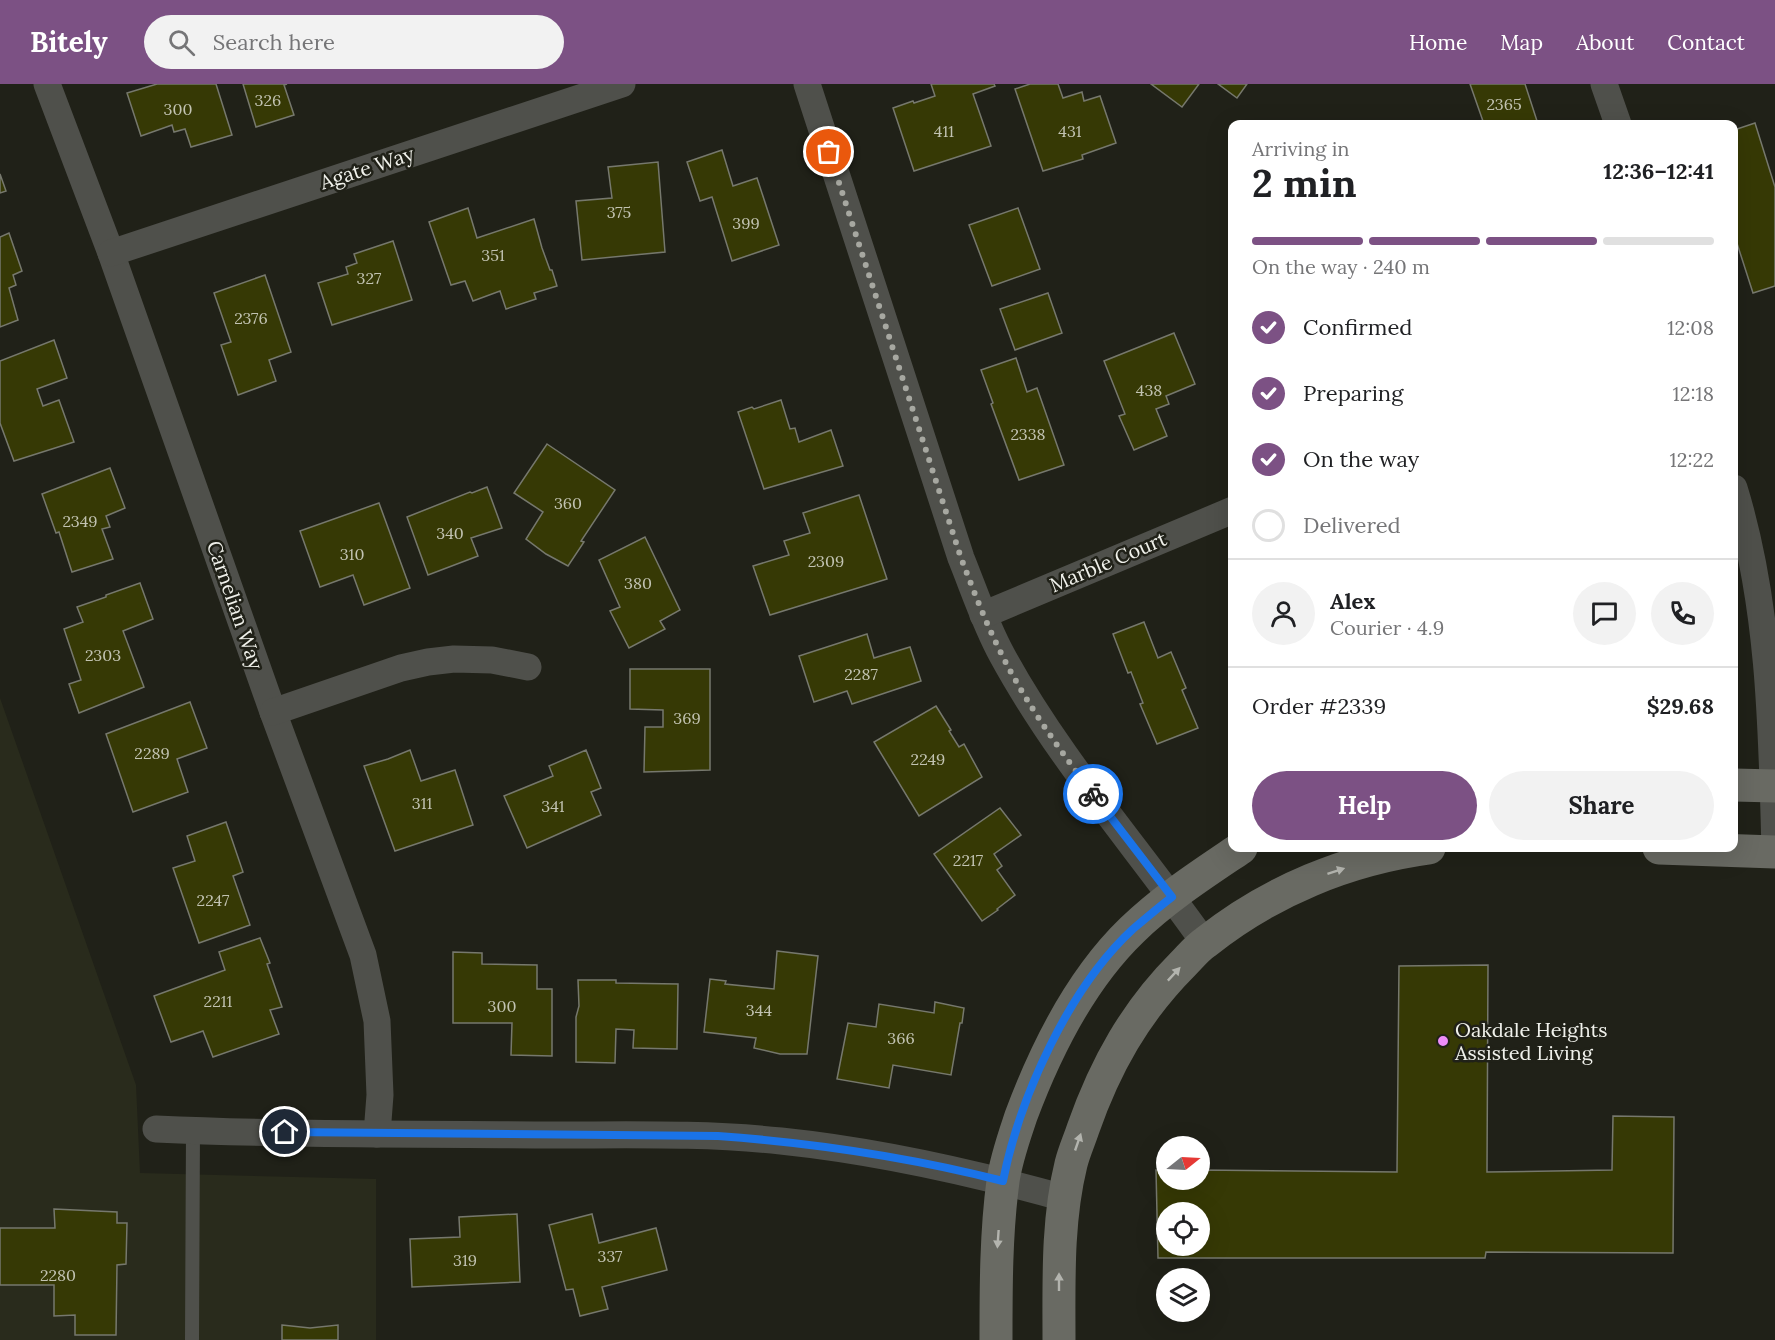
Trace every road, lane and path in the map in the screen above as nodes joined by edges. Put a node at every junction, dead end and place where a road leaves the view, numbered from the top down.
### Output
1 (47, 84) edge
2 (622, 84) edge
3 (807, 84) edge
4 (1604, 84) edge
5 (1617, 120) edge
6 (111, 253) junction
7 (1738, 504) edge
8 (1228, 512) edge
9 (983, 615) junction
10 (528, 667) dead end
11 (273, 712) junction
12 (1738, 785) edge
13 (1774, 786) edge
14 (1738, 851) edge
15 (1235, 852) edge
16 (1410, 852) edge
17 (1775, 852) edge
18 (1172, 897) junction
19 (1204, 942) junction
20 (156, 1129) dead end
21 (194, 1130) junction
22 (377, 1134) junction
23 (1003, 1181) junction
24 (1064, 1198) junction
25 (192, 1340) edge
26 (996, 1340) edge
27 (1059, 1340) edge

1 - 6 street, Carnelian Way
2 - 6 street, Agate Way
3 - 9 street
4 - 5 street
6 - 11 street, Carnelian Way
7 - 13 street
8 - 9 street, Marble Court
9 - 18 street
10 - 11 street
11 - 22 street, Carnelian Way
12 - 13 main road
13 - 17 street
14 - 17 main road
15 - 18 main road
19 -> 16 main road
18 - 19 street
18 - 23 main road
24 -> 19 main road
20 - 21 street
21 - 22 street
21 - 25 lane
22 - 23 street
23 - 24 street
23 -> 26 main road
27 -> 24 main road

